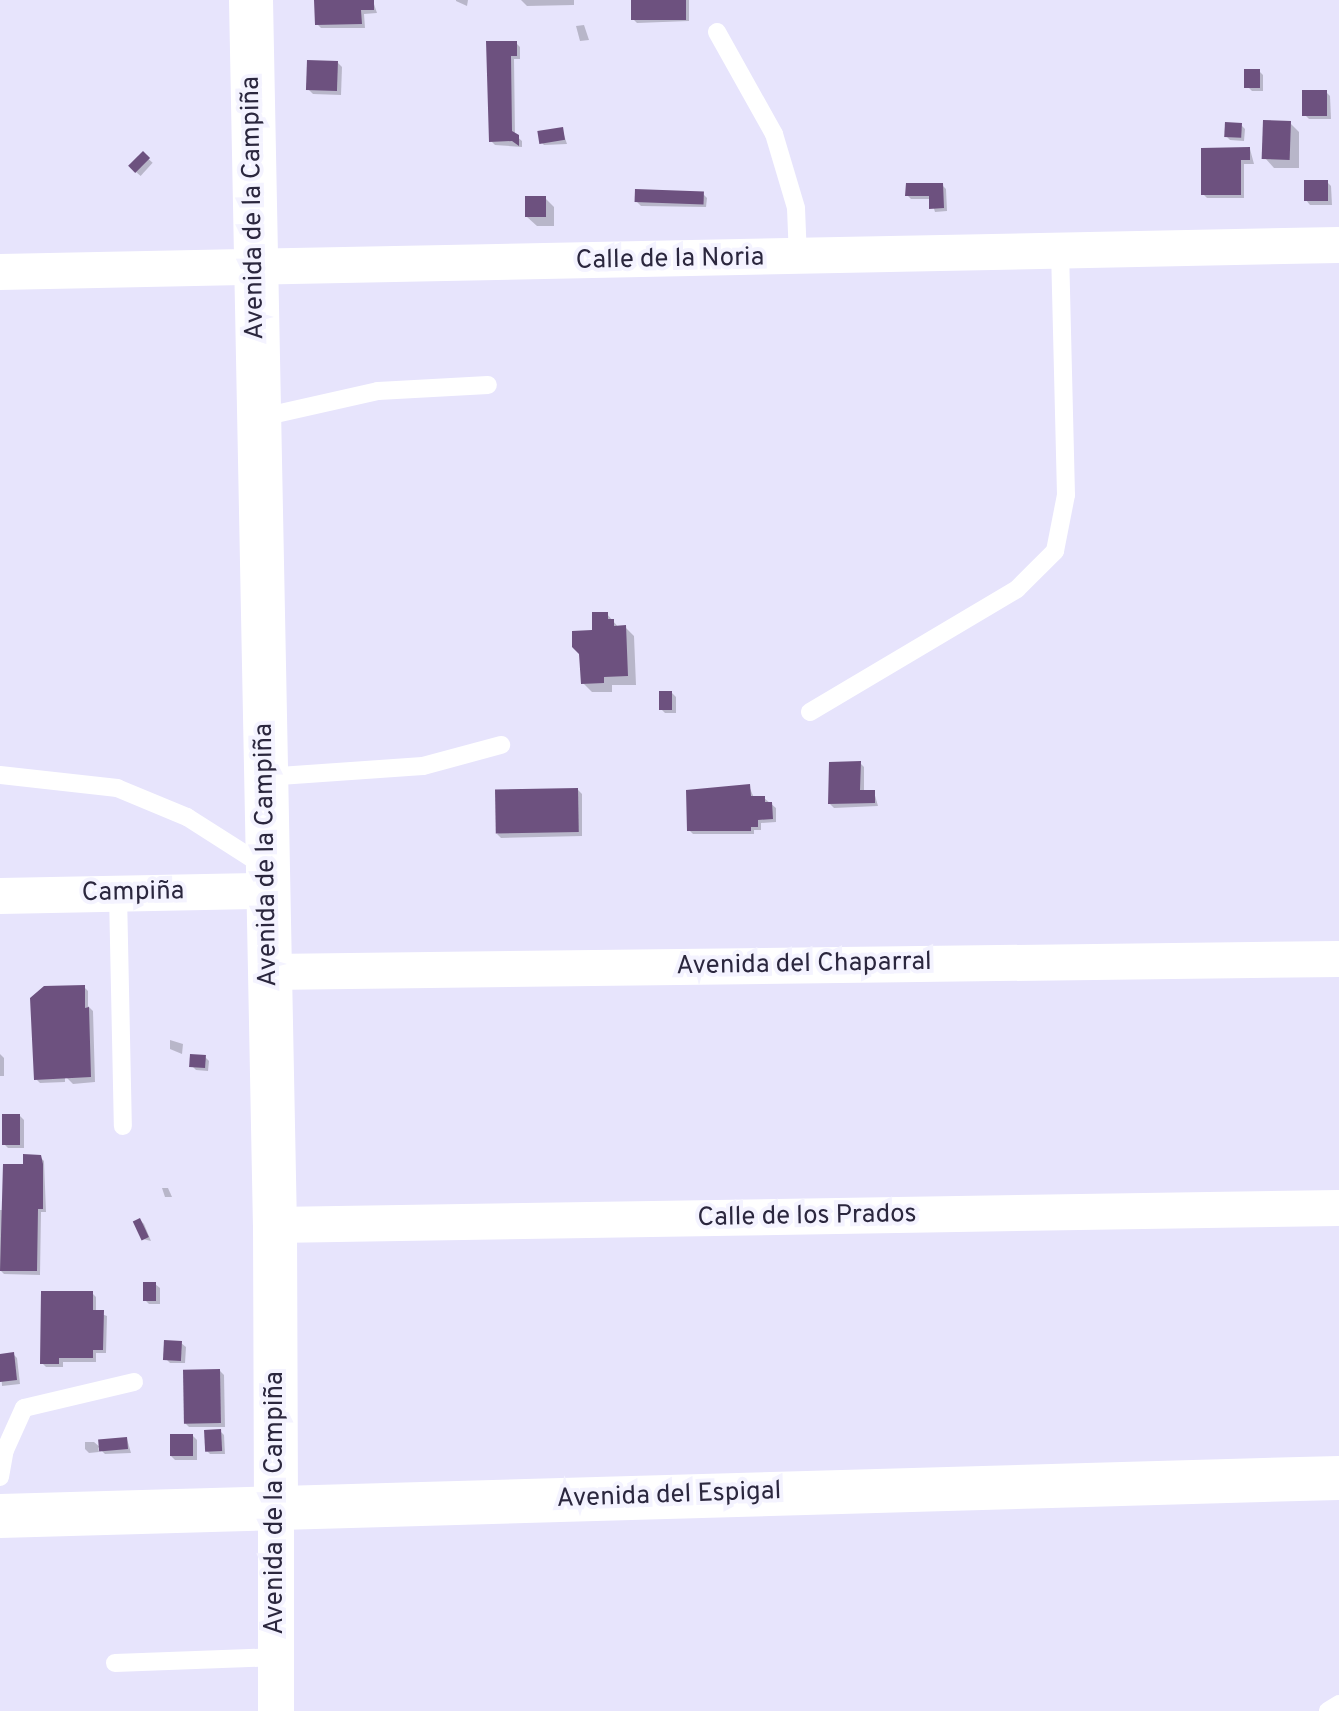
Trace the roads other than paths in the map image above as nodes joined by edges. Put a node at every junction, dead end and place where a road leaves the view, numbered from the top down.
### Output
1 (251, 0) edge
2 (717, 32) dead end
3 (1339, 245) edge
4 (1060, 251) junction
5 (798, 257) junction
6 (255, 268) junction
7 (0, 272) edge
8 (488, 385) dead end
9 (258, 418) junction
10 (810, 712) dead end
11 (501, 745) dead end
12 (0, 775) edge
13 (265, 777) junction
14 (266, 880) junction
15 (118, 894) junction
16 (0, 896) edge
17 (1339, 959) edge
18 (270, 972) junction
19 (123, 1126) dead end
20 (1339, 1208) edge
21 (275, 1225) junction
22 (134, 1382) dead end
23 (0, 1477) edge
24 (1339, 1478) edge
25 (276, 1508) junction
26 (0, 1516) edge
27 (276, 1657) junction
28 (115, 1663) dead end
29 (1339, 1704) edge
30 (276, 1711) edge
31 (1328, 1711) edge

1 - 6 street, Avenida de la Campiña
2 - 5 lane
3 - 4 street, Calle de la Noria
4 - 5 street, Calle de la Noria
4 - 10 lane
5 - 6 street, Calle de la Noria
6 - 7 street, Calle de la Noria
6 - 9 street, Avenida de la Campiña
8 - 9 lane
9 - 13 street, Avenida de la Campiña
11 - 13 lane
12 - 14 lane
13 - 14 street, Avenida de la Campiña
14 - 15 street, Campiña
14 - 18 street, Avenida de la Campiña
15 - 16 street, Campiña
15 - 19 lane
17 - 18 street, Avenida del Chaparral
18 - 21 street, Avenida de la Campiña
20 - 21 street, Calle de los Prados
21 - 25 street, Avenida de la Campiña
22 - 23 lane
24 - 25 street, Avenida del Espigal
25 - 26 street, Avenida del Espigal
25 - 27 street, Avenida de la Campiña
27 - 28 lane
27 - 30 street, Avenida de la Campiña
29 - 31 lane

